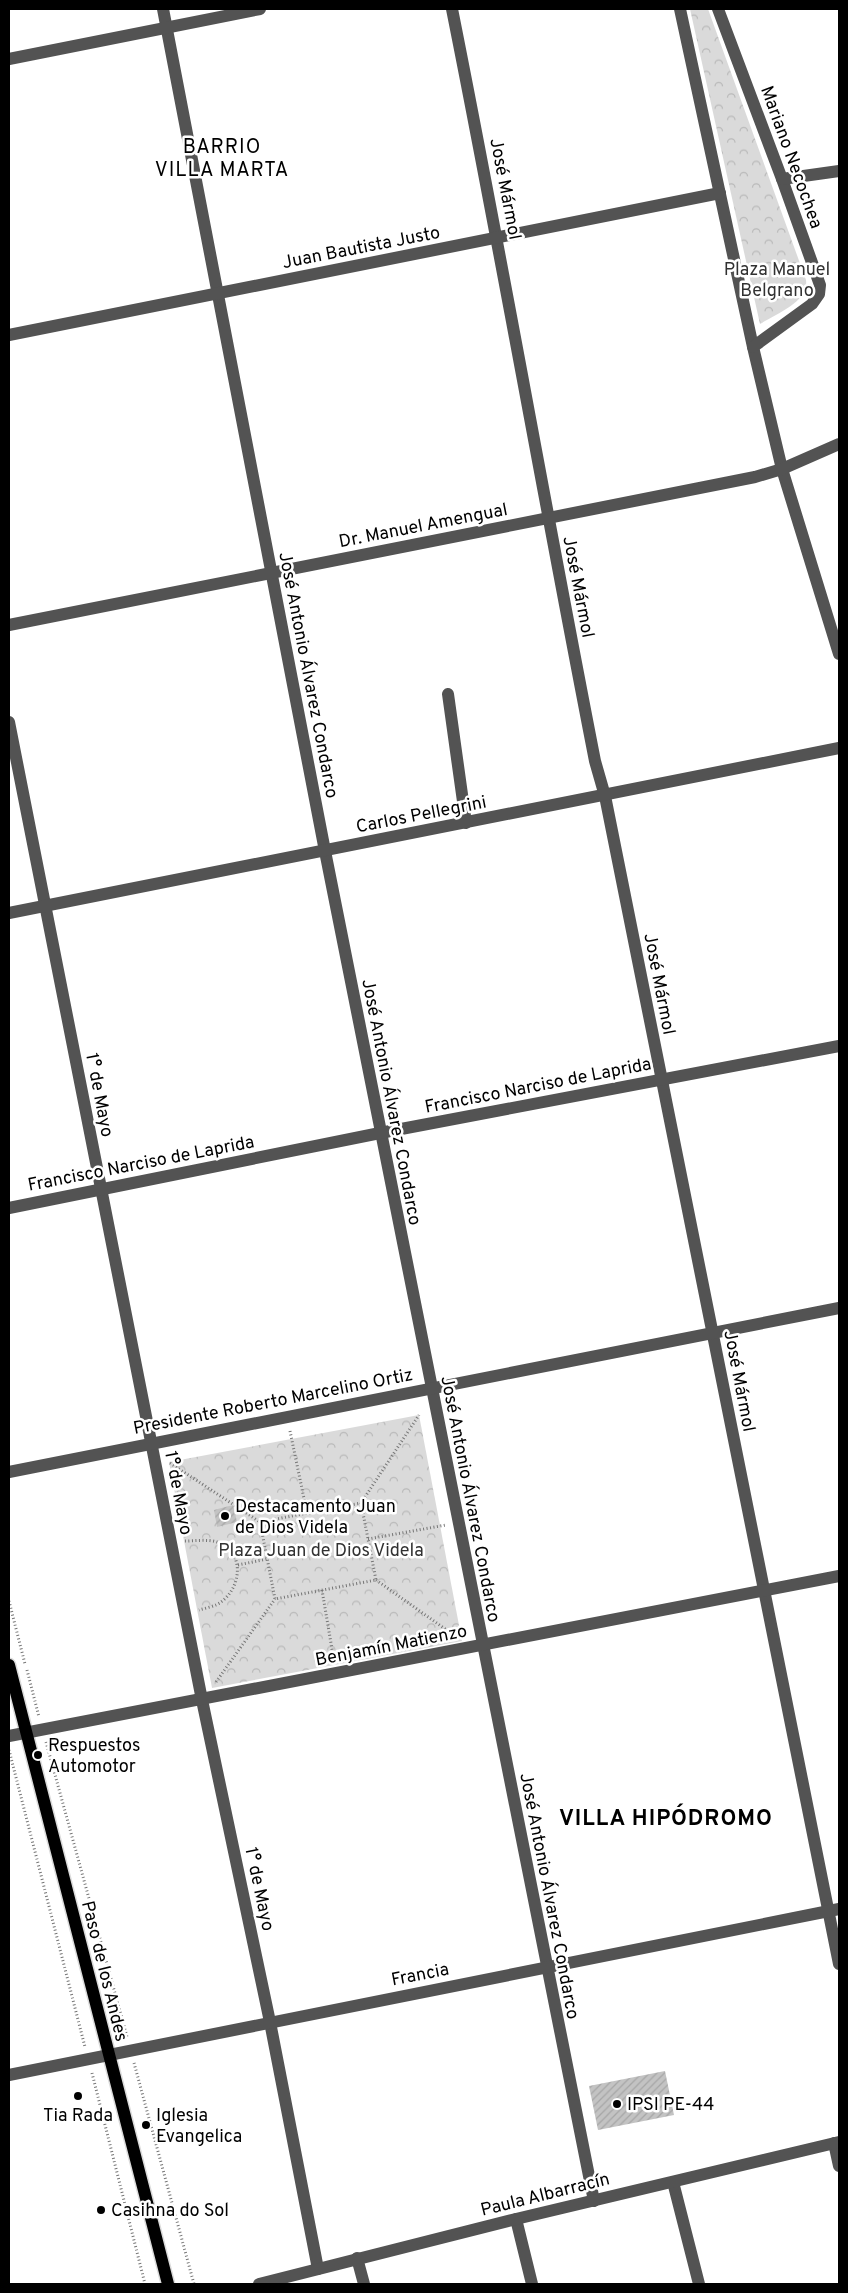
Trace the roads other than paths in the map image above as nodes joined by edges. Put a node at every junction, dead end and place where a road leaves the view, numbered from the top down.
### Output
1 (163, 9) edge
2 (260, 9) edge
3 (452, 9) edge
4 (680, 9) edge
5 (718, 9) edge
6 (167, 27) junction
7 (9, 59) edge
8 (839, 171) edge
9 (782, 179) junction
10 (720, 193) junction
11 (498, 237) junction
12 (218, 293) junction
13 (9, 335) edge
14 (753, 347) junction
15 (839, 444) edge
16 (782, 469) junction
17 (549, 518) junction
18 (272, 573) junction
19 (9, 625) edge
20 (839, 654) edge
21 (448, 694) dead end
22 (9, 722) edge
23 (839, 748) edge
24 (604, 796) junction
25 (466, 823) junction
26 (325, 851) junction
27 (46, 906) junction
28 (9, 913) edge
29 (839, 1046) edge
30 (662, 1079) junction
31 (380, 1133) junction
32 (100, 1188) junction
33 (9, 1208) edge
34 (839, 1308) edge
35 (712, 1333) junction
36 (431, 1388) junction
37 (151, 1443) junction
38 (9, 1472) edge
39 (839, 1576) edge
40 (764, 1590) junction
41 (482, 1645) junction
42 (9, 1665) edge
43 (202, 1700) junction
44 (26, 1732) junction
45 (9, 1736) edge
46 (834, 1910) edge
47 (839, 1964) edge
48 (546, 1967) junction
49 (270, 2022) junction
50 (108, 2055) junction
51 (9, 2075) edge
52 (836, 2143) edge
53 (839, 2166) edge
54 (673, 2182) junction
55 (594, 2200) junction
56 (516, 2219) junction
57 (357, 2258) junction
58 (318, 2269) junction
59 (168, 2284) edge
60 (259, 2284) edge
61 (364, 2284) edge
62 (532, 2284) edge
63 (699, 2284) edge

1 - 6 street, José Antonio Álvarez Condarco
2 - 6 street
3 - 11 street, José Mármol
4 - 10 street
5 - 9 street, Mariano Necochea
6 - 7 street
6 - 12 street, José Antonio Álvarez Condarco
8 - 9 street
9 - 14 street, Mariano Necochea
10 - 11 street, Juan Bautista Justo
10 - 14 street
11 - 12 street, Juan Bautista Justo
11 - 17 street, José Mármol
12 - 13 street, Juan Bautista Justo
12 - 18 street, José Antonio Álvarez Condarco
14 - 16 street
15 - 16 street, Dr. Manuel Amengual
16 - 17 street, Dr. Manuel Amengual
16 - 20 street
17 - 18 street, Dr. Manuel Amengual
17 - 24 street, José Mármol
18 - 19 street, Dr. Manuel Amengual
18 - 26 street, José Antonio Álvarez Condarco
21 - 25 street
22 - 27 street, 1° de Mayo
23 - 24 street, Carlos Pellegrini
24 - 25 street, Carlos Pellegrini
24 - 30 street, José Mármol
25 - 26 street, Carlos Pellegrini
26 - 27 street, Carlos Pellegrini
26 - 31 street, José Antonio Álvarez Condarco
27 - 28 street, Carlos Pellegrini
27 - 32 street, 1° de Mayo
29 - 30 street, Francisco Narciso de Laprida
30 - 31 street, Francisco Narciso de Laprida
30 - 35 street, José Mármol
31 - 32 street, Francisco Narciso de Laprida
31 - 36 street, José Antonio Álvarez Condarco
32 - 33 street, Francisco Narciso de Laprida
32 - 37 street, 1° de Mayo
34 - 35 street, Presidente Roberto Marcelino Ortiz
35 - 36 street, Presidente Roberto Marcelino Ortiz
35 - 40 street, José Mármol
36 - 37 street, Presidente Roberto Marcelino Ortiz
36 - 41 street, José Antonio Álvarez Condarco
37 - 38 street, Presidente Roberto Marcelino Ortiz
37 - 43 street, 1° de Mayo
39 - 40 street, Benjamín Matienzo
40 - 41 street, Benjamín Matienzo
40 - 46 street, José Mármol
41 - 43 street, Benjamín Matienzo
41 - 48 street, José Antonio Álvarez Condarco
42 - 44 main road, Paso de los Andes
43 - 44 street, Benjamín Matienzo
43 - 49 street, 1° de Mayo
44 - 45 street, Benjamín Matienzo
44 - 50 main road, Paso de los Andes
46 - 47 street, José Mármol
46 - 48 street, Francia
48 - 49 street, Francia
48 - 55 street, José Antonio Álvarez Condarco
49 - 50 street, Francia
49 - 58 street, 1° de Mayo
50 - 51 street, Francia
50 - 59 main road, Paso de los Andes
52 - 53 street
52 - 54 street, Paula Albarracín
54 - 55 street, Paula Albarracín
54 - 63 street
55 - 56 street, Paula Albarracín
56 - 57 street, Paula Albarracín
56 - 62 street
57 - 58 street, Paula Albarracín
57 - 61 street
58 - 60 street, Paula Albarracín

